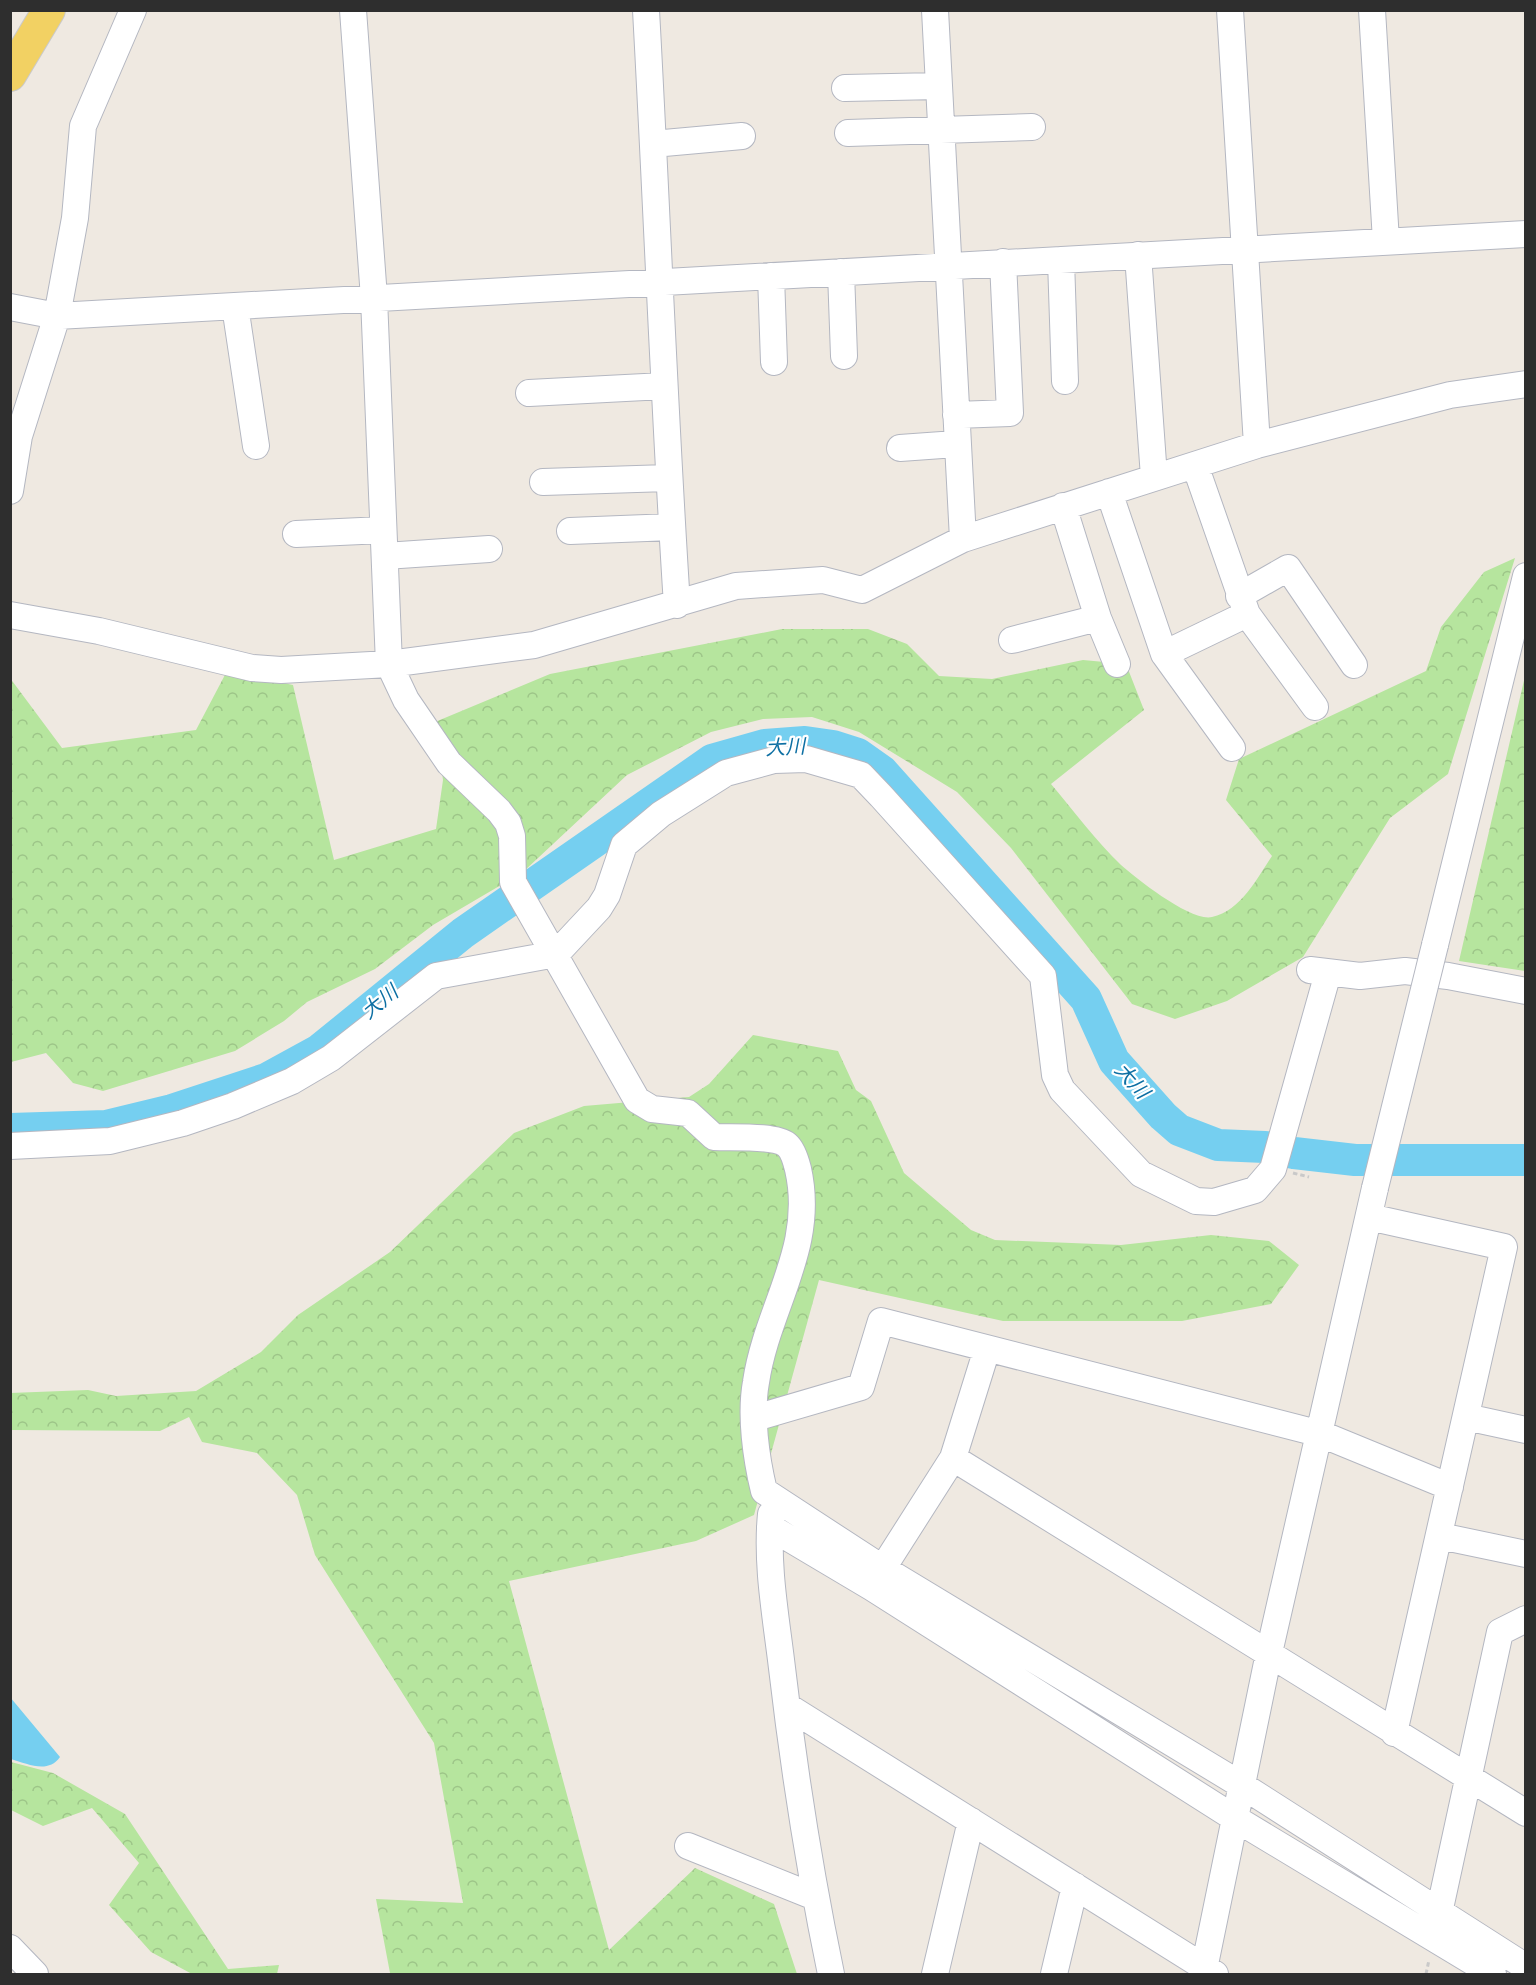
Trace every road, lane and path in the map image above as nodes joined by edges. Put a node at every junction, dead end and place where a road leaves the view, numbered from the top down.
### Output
1 (49, 10) edge
2 (133, 10) edge
3 (353, 10) edge
4 (646, 10) edge
5 (935, 10) edge
6 (1230, 10) edge
7 (1372, 10) edge
8 (10, 75) edge
9 (938, 86) junction
10 (845, 88) dead end
11 (1032, 127) dead end
12 (940, 131) junction
13 (848, 133) dead end
14 (742, 136) dead end
15 (653, 144) junction
16 (1526, 234) edge
17 (1386, 241) junction
18 (1246, 249) junction
19 (1138, 255) junction
20 (1060, 260) junction
21 (1003, 262) junction
22 (950, 265) junction
23 (841, 272) junction
24 (771, 276) junction
25 (662, 283) junction
26 (374, 298) junction
27 (235, 306) junction
28 (10, 308) edge
29 (57, 316) junction
30 (844, 356) dead end
31 (774, 362) dead end
32 (1065, 381) dead end
33 (1526, 384) edge
34 (664, 386) junction
35 (529, 393) dead end
36 (956, 415) junction
37 (956, 444) junction
38 (1257, 445) junction
39 (256, 446) dead end
40 (900, 448) dead end
41 (1195, 465) junction
42 (1154, 477) junction
43 (668, 478) junction
44 (543, 482) dead end
45 (10, 491) edge
46 (1109, 492) junction
47 (1063, 506) junction
48 (672, 527) junction
49 (383, 530) junction
50 (570, 531) dead end
51 (296, 534) dead end
52 (963, 539) junction
53 (489, 549) dead end
54 (385, 556) junction
55 (1526, 576) edge
56 (677, 605) junction
57 (1243, 605) junction
58 (10, 615) edge
59 (1098, 618) junction
60 (1012, 640) dead end
61 (1164, 654) junction
62 (389, 664) junction
63 (1117, 664) dead end
64 (1354, 665) dead end
65 (1315, 707) dead end
66 (1232, 748) dead end
67 (556, 954) junction
68 (1526, 991) edge
69 (10, 1146) edge
70 (1369, 1217) junction
71 (987, 1349) junction
72 (1466, 1417) junction
73 (755, 1418) junction
74 (1526, 1430) edge
75 (1321, 1434) junction
76 (953, 1458) junction
77 (1450, 1487) junction
78 (773, 1498) junction
79 (770, 1527) junction
80 (1440, 1536) junction
81 (1526, 1554) edge
82 (877, 1578) junction
83 (1526, 1619) edge
84 (1269, 1653) junction
85 (787, 1706) junction
86 (1394, 1733) junction
87 (1468, 1779) junction
88 (1243, 1786) junction
89 (1526, 1814) edge
90 (1236, 1819) junction
91 (971, 1821) junction
92 (688, 1846) dead end
93 (1075, 1886) junction
94 (815, 1897) junction
95 (1439, 1913) junction
96 (10, 1948) edge
97 (1526, 1968) edge
98 (1207, 1972) edge
99 (35, 1974) edge
100 (831, 1974) edge
101 (935, 1974) edge
102 (1054, 1974) edge
103 (1493, 1974) edge

1 - 8 main road
2 - 29 street
3 - 26 street
4 - 15 street
5 - 9 street
6 - 18 street
7 - 17 street
9 - 10 street
9 - 12 street
11 - 12 street
12 - 13 street
12 - 22 street
14 - 15 street
15 - 25 street
16 - 17 street
17 - 18 street
18 - 19 street
18 - 38 street
19 - 20 street
19 - 42 street
20 - 21 street
20 - 32 street
21 - 22 street
21 - 36 street
22 - 23 street
22 - 36 street
23 - 24 street
23 - 30 street
24 - 25 street
24 - 31 street
25 - 26 street
25 - 34 street
26 - 27 street
26 - 49 street
27 - 29 street
27 - 39 street
28 - 29 street
29 - 45 street
33 - 38 street
34 - 35 street
34 - 43 street
36 - 37 street
37 - 40 street
37 - 52 street
38 - 41 street
41 - 42 street
41 - 57 street
42 - 46 street
43 - 44 street
43 - 48 street
46 - 47 street
46 - 61 street
47 - 52 street
47 - 59 street
48 - 50 street
48 - 56 street
49 - 51 street
49 - 54 street
52 - 56 street
53 - 54 street
54 - 62 street
55 - 70 street, bridge
56 - 62 street
57 - 61 street
57 - 64 street
57 - 65 street
58 - 62 street
59 - 60 street
59 - 63 street
61 - 66 street
62 - 67 street
67 - 68 street
67 - 69 street
67 - 73 street
70 - 72 street
70 - 75 street
71 - 73 street
71 - 75 street
71 - 76 street
72 - 74 street
72 - 77 street
73 - 78 street
75 - 77 street
75 - 84 street
76 - 82 street
76 - 84 street
77 - 80 street
78 - 79 street
78 - 82 street
79 - 82 street
79 - 85 street
80 - 81 street
80 - 86 street
82 - 88 street
82 - 90 street
83 - 87 street
84 - 86 street
84 - 88 street
85 - 91 street
85 - 94 street
86 - 87 street
87 - 89 street
87 - 95 street
88 - 90 street
88 - 95 street
90 - 98 street
90 - 103 street
91 - 93 street
91 - 101 street
92 - 94 street
93 - 98 street
93 - 102 street
94 - 100 street
95 - 97 street
96 - 99 street

